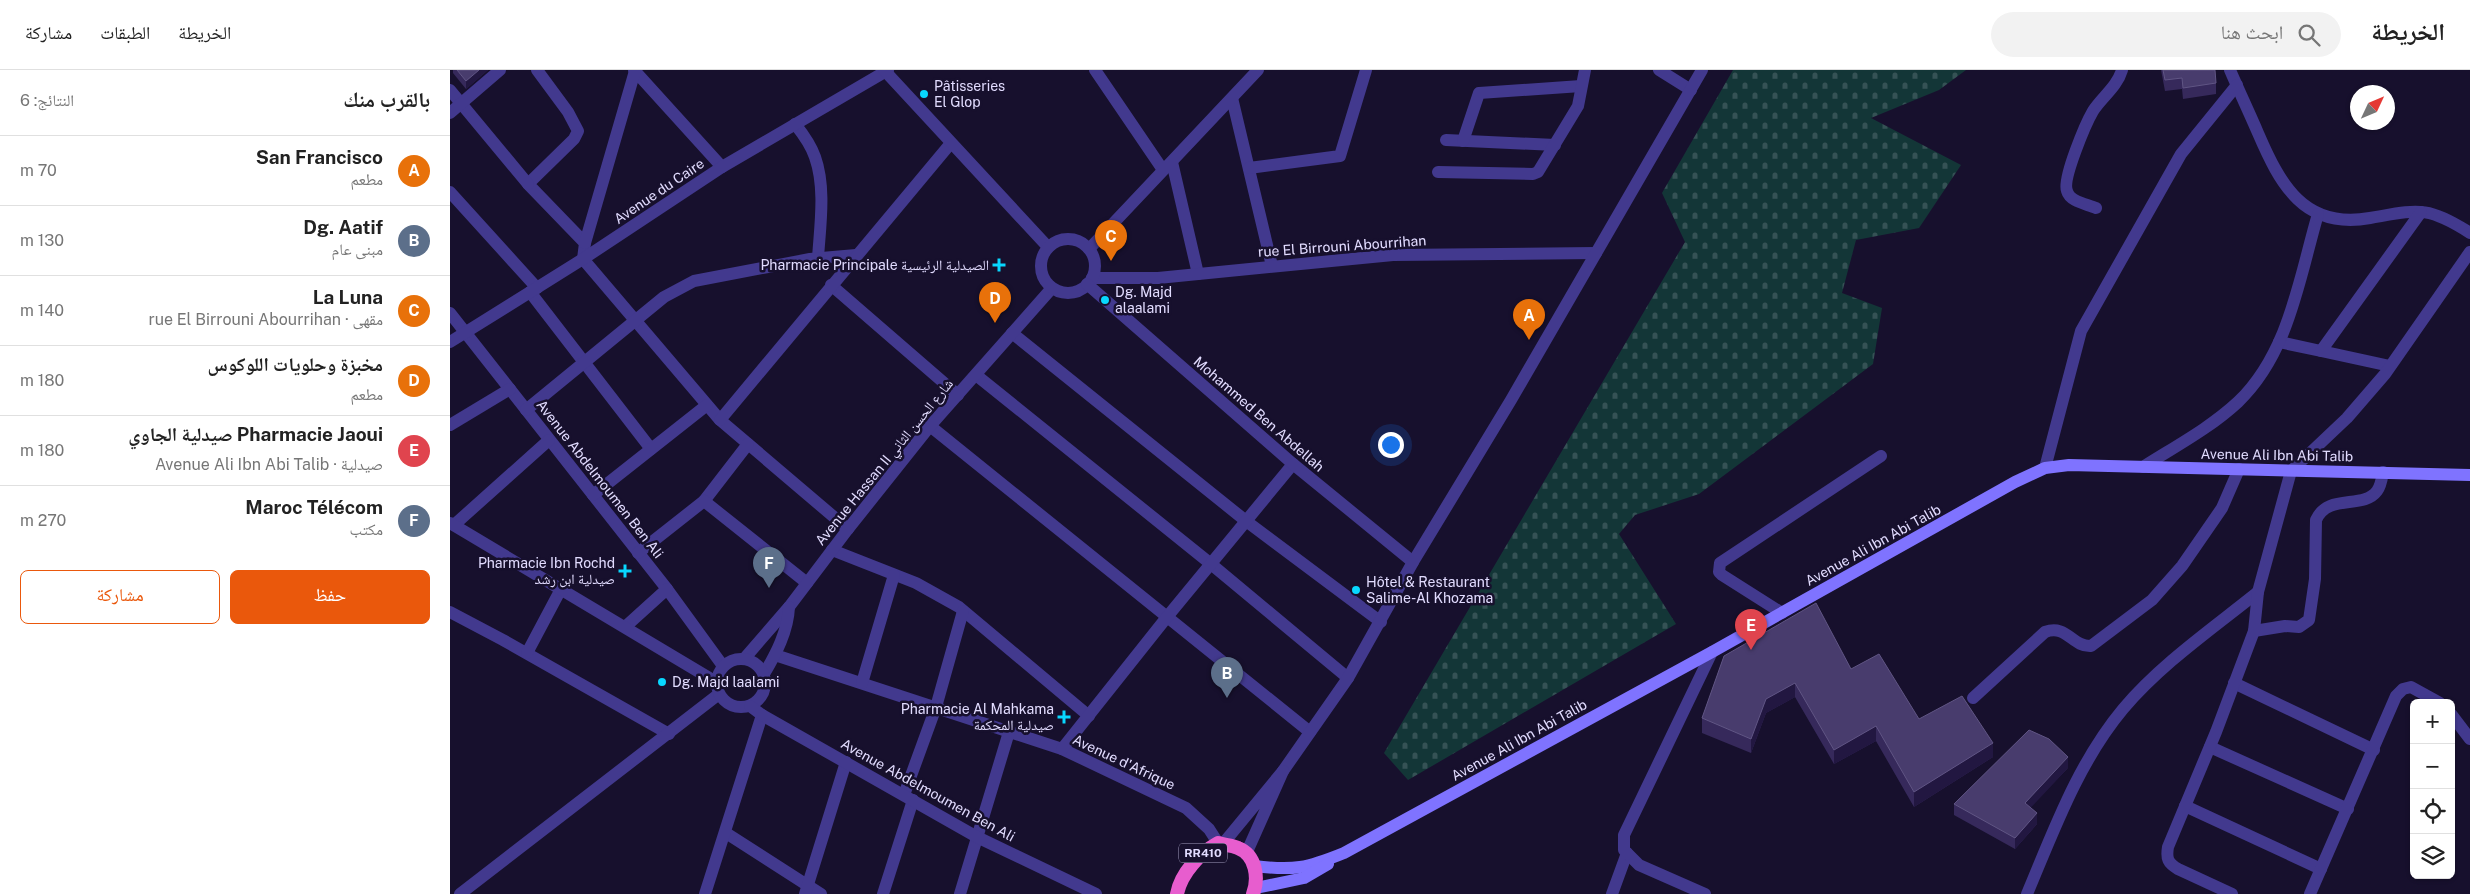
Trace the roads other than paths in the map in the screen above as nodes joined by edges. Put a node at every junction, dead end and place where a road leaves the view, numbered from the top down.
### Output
1 (500, 70) edge
2 (537, 70) edge
3 (1095, 70) edge
4 (1258, 70) edge
5 (1366, 70) edge
6 (1585, 70) edge
7 (1660, 70) edge
8 (1702, 70) edge
9 (2122, 70) edge
10 (2230, 70) edge
11 (635, 71) edge
12 (886, 71) edge
13 (2237, 85) junction
14 (1582, 86) junction
15 (450, 90) edge
16 (1691, 90) junction
17 (1232, 98) junction
18 (462, 104) junction
19 (450, 113) edge
20 (796, 124) junction
21 (1446, 140) dead end
22 (1463, 141) junction
23 (951, 143) junction
24 (1555, 145) junction
25 (1167, 166) junction
26 (722, 167) junction
27 (1249, 168) junction
28 (1438, 172) dead end
29 (528, 184) junction
30 (450, 192) edge
31 (2096, 208) dead end
32 (2421, 212) junction
33 (2318, 214) junction
34 (2470, 233) edge
35 (585, 243) junction
36 (1048, 247) junction
37 (1089, 249) junction
38 (2470, 252) edge
39 (1596, 253) junction
40 (856, 256) junction
41 (818, 258) junction
42 (583, 259) junction
43 (1272, 266) junction
44 (1198, 274) junction
45 (1090, 281) junction
46 (831, 285) junction
47 (1052, 288) junction
48 (534, 290) junction
49 (450, 313) edge
50 (635, 322) junction
51 (465, 333) junction
52 (1012, 333) junction
53 (450, 342) edge
54 (2280, 342) junction
55 (2321, 351) junction
56 (585, 363) junction
57 (2390, 366) junction
58 (976, 376) junction
59 (510, 390) junction
60 (958, 394) junction
61 (707, 405) junction
62 (526, 410) junction
63 (720, 420) junction
64 (450, 425) edge
65 (930, 426) junction
66 (549, 440) junction
67 (748, 444) junction
68 (651, 449) junction
69 (1881, 456) dead end
70 (1293, 464) junction
71 (2143, 466) junction
72 (2045, 468) junction
73 (2239, 469) junction
74 (2291, 470) junction
75 (2383, 472) junction
76 (2470, 475) edge
77 (593, 495) junction
78 (704, 502) junction
79 (1246, 521) junction
80 (452, 524) edge
81 (848, 529) junction
82 (832, 550) junction
83 (638, 553) junction
84 (1413, 562) junction
85 (1212, 564) junction
86 (894, 574) junction
87 (807, 583) junction
88 (561, 589) junction
89 (667, 589) junction
90 (2258, 592) junction
91 (789, 607) junction
92 (963, 611) junction
93 (450, 612) edge
94 (1782, 613) junction
95 (1167, 617) junction
96 (1381, 622) junction
97 (625, 627) junction
98 (2254, 630) junction
99 (1712, 652) junction
100 (527, 653) junction
101 (775, 655) junction
102 (744, 658) junction
103 (723, 666) junction
104 (764, 674) junction
105 (1348, 678) junction
106 (862, 683) junction
107 (2234, 683) junction
108 (717, 688) junction
109 (1974, 698) dead end
110 (2433, 699) edge
111 (750, 706) junction
112 (936, 707) junction
113 (762, 715) junction
114 (1089, 716) junction
115 (2455, 719) edge
116 (1009, 732) junction
117 (1310, 732) junction
118 (669, 734) junction
119 (2470, 739) edge
120 (2210, 747) junction
121 (1062, 749) junction
122 (2374, 750) junction
123 (846, 762) junction
124 (1283, 771) junction
125 (908, 797) junction
126 (2185, 806) junction
127 (2348, 809) junction
128 (726, 833) junction
129 (977, 837) junction
130 (1220, 844) junction
131 (1344, 853) junction
132 (1628, 853) junction
133 (1246, 854) junction
134 (1254, 866) junction
135 (2321, 869) junction
136 (807, 890) edge
137 (1254, 891) edge
138 (460, 894) edge
139 (705, 894) edge
140 (821, 894) edge
141 (883, 894) edge
142 (960, 894) edge
143 (1096, 894) edge
144 (1177, 894) edge
145 (1612, 894) edge
146 (1705, 894) edge
147 (2027, 894) edge
148 (2232, 894) edge
149 (2310, 894) edge

1 - 18 street
2 - 29 street
3 - 25 street
4 - 17 street
5 - 27 street
6 - 14 street
7 - 16 street
8 - 16 street
9 - 31 street
10 - 13 street
11 - 26 street
11 - 35 street
12 - 20 street, Avenue du Caire
12 - 23 street
13 - 33 street
13 - 72 street
14 - 22 street
14 - 24 street
15 - 18 street
16 - 39 street
17 - 25 street
17 - 27 street
18 - 19 street
18 - 29 street
20 - 26 street, Avenue du Caire
20 - 41 street
21 - 22 street
22 - 24 street
23 - 36 street
23 - 40 street
24 - 28 street
25 - 37 street
25 - 44 street
26 - 42 street, Avenue du Caire
27 - 43 street
29 - 35 street
30 - 48 street
32 - 33 street
32 - 34 street
32 - 55 street
33 - 54 street
35 - 42 street
36 - 37 street
36 - 47 street
37 - 45 street
38 - 57 street
39 - 43 street, rue El Birrouni Abourrihan
39 - 84 street
40 - 41 street
40 - 46 street
41 - 50 street
42 - 48 street, Avenue du Caire
42 - 50 street
43 - 44 street, rue El Birrouni Abourrihan
44 - 45 street, rue El Birrouni Abourrihan
45 - 47 street
45 - 70 street, Mohammed Ben Abdellah
46 - 60 street
46 - 63 street
47 - 52 street, Avenue Hassan II شارع الحسن الثاني
48 - 51 street, Avenue du Caire
48 - 56 street
49 - 51 street, Avenue Abdelmoumen Ben Ali
50 - 56 street
50 - 61 street
51 - 53 street, Avenue du Caire
51 - 59 street, Avenue Abdelmoumen Ben Ali
52 - 58 street, Avenue Hassan II شارع الحسن الثاني
52 - 79 street
54 - 55 street
54 - 71 street
55 - 57 street
56 - 62 street
56 - 68 street
57 - 74 street
58 - 60 street, Avenue Hassan II شارع الحسن الثاني
58 - 85 street
59 - 62 street, Avenue Abdelmoumen Ben Ali
59 - 64 street
60 - 65 street, Avenue Hassan II شارع الحسن الثاني
61 - 63 street
61 - 68 street
62 - 66 street, Avenue Abdelmoumen Ben Ali
63 - 67 street
65 - 81 street, Avenue Hassan II شارع الحسن الثاني
65 - 95 street
66 - 77 street, Avenue Abdelmoumen Ben Ali
66 - 80 street
67 - 78 street
67 - 81 street
68 - 77 street
69 - 94 street
70 - 79 street
70 - 84 street, Mohammed Ben Abdellah
71 - 72 main road, Avenue Ali Ibn Abi Talib / RR410
71 - 73 main road, Avenue Ali Ibn Abi Talib / RR410
72 - 94 main road, Avenue Ali Ibn Abi Talib / RR410
73 - 74 main road, Avenue Ali Ibn Abi Talib / RR410
73 - 109 street
74 - 75 main road, Avenue Ali Ibn Abi Talib / RR410
74 - 90 street
75 - 76 main road, Avenue Ali Ibn Abi Talib / RR410
75 - 98 street
77 - 83 street, Avenue Abdelmoumen Ben Ali
78 - 83 street
78 - 87 street
79 - 85 street
79 - 96 street
80 - 88 street, Avenue Abdelmoumen Ben Ali
81 - 82 street, Avenue Hassan II شارع الحسن الثاني
82 - 86 street
82 - 87 street, Avenue Hassan II شارع الحسن الثاني
83 - 89 street, Avenue Abdelmoumen Ben Ali
84 - 96 street
85 - 95 street
85 - 105 street
86 - 92 street
86 - 106 street
87 - 91 street, Avenue Hassan II شارع الحسن الثاني
88 - 97 street, Avenue Abdelmoumen Ben Ali
88 - 100 street
89 - 97 street
89 - 103 street, Avenue Abdelmoumen Ben Ali
90 - 98 street
90 - 147 street
91 - 101 street
91 - 102 street, Avenue Hassan II شارع الحسن الثاني
92 - 112 street
92 - 114 street
93 - 100 street
94 - 99 main road, Avenue Ali Ibn Abi Talib / RR410
95 - 114 street
95 - 117 street
96 - 105 street
97 - 108 street, Avenue Abdelmoumen Ben Ali
98 - 107 street
99 - 131 main road, Avenue Ali Ibn Abi Talib / RR410
99 - 132 street
100 - 118 street
101 - 104 street
101 - 106 street, Avenue d'Afrique
102 - 103 street
102 - 104 street
103 - 108 street
104 - 111 street
105 - 117 street
106 - 112 street, Avenue d'Afrique
107 - 120 street
107 - 122 street
108 - 111 street, Avenue Abdelmoumen Ben Ali
108 - 118 street
110 - 122 street
111 - 113 street, Avenue Abdelmoumen Ben Ali
112 - 116 street, Avenue d'Afrique
112 - 125 street
113 - 123 street, Avenue Abdelmoumen Ben Ali
113 - 128 street
114 - 121 street
115 - 119 street
116 - 121 street, Avenue d'Afrique
116 - 129 street
117 - 124 street
118 - 138 street
120 - 126 street
120 - 127 street
121 - 130 street, Avenue d'Afrique
122 - 127 street
123 - 125 street, Avenue Abdelmoumen Ben Ali
123 - 136 street
124 - 130 street
124 - 133 street
125 - 129 street, Avenue Abdelmoumen Ben Ali
125 - 141 street
126 - 135 street
126 - 148 street
127 - 135 street
128 - 136 street
128 - 139 street
129 - 142 street
129 - 143 street, Avenue Abdelmoumen Ben Ali
130 - 133 highway, RR410
130 - 144 highway, RR410
131 - 134 main road, RR410
131 - 137 main road, RR410
132 - 145 street
132 - 146 street
133 - 134 highway, RR410
134 - 137 highway, RR410
135 - 149 street
136 - 140 street

